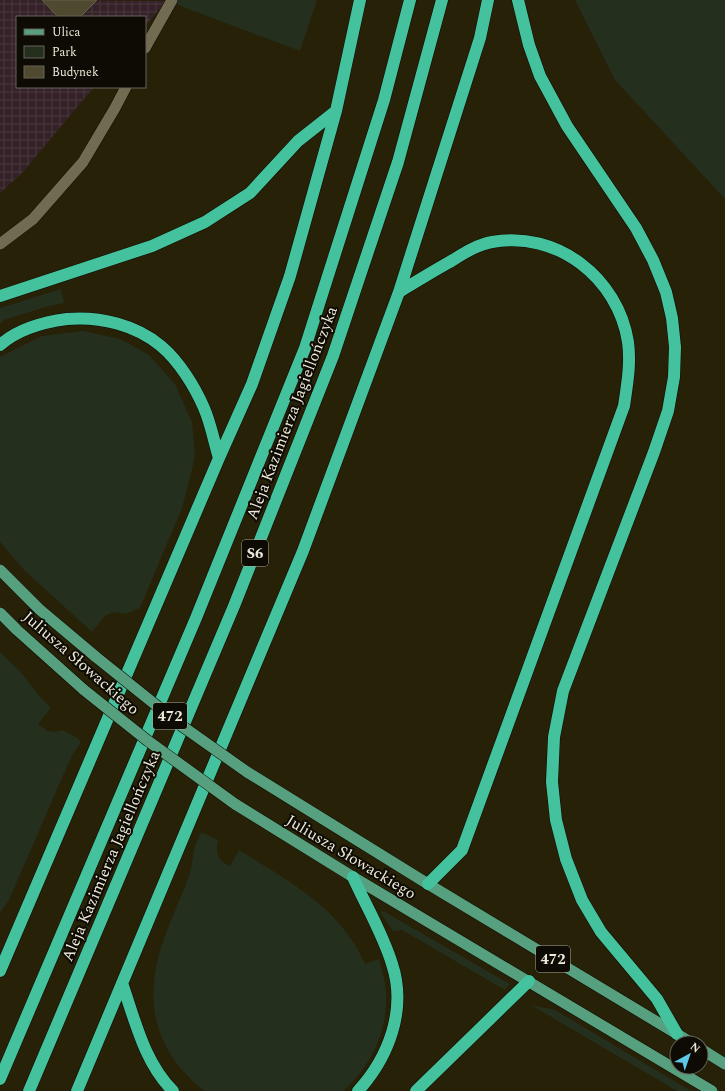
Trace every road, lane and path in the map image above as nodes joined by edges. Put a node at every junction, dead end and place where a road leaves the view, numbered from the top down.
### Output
1 (172, 0) edge
2 (360, 0) edge
3 (410, 0) edge
4 (442, 0) edge
5 (488, 0) edge
6 (518, 0) edge
7 (146, 46) edge
8 (125, 88) edge
9 (336, 111) junction
10 (0, 244) edge
11 (398, 292) junction
12 (0, 296) edge
13 (0, 345) edge
14 (219, 458) junction
15 (0, 570) edge
16 (0, 613) edge
17 (353, 877) junction
18 (428, 884) junction
19 (4, 953) edge
20 (0, 971) edge
21 (530, 982) junction
22 (122, 983) junction
23 (677, 1034) joint
24 (709, 1054) edge
25 (725, 1064) edge
26 (0, 1079) edge
27 (29, 1091) edge
28 (77, 1091) edge
29 (173, 1091) edge
30 (358, 1091) edge
31 (416, 1091) edge
32 (712, 1091) edge

1 - 7 lane
2 - 9 highway
3 - 26 highway, Aleja Kazimierza Jagiellończyka / S6
4 - 27 highway, Aleja Kazimierza Jagiellończyka / S6
5 - 11 highway
6 - 23 highway
8 - 10 lane
9 - 12 highway
9 - 14 highway
11 - 18 highway
11 - 22 highway
13 - 14 highway
14 - 19 highway
15 - 18 main road, Juliusza Słowackiego / 472, bridge
16 - 17 main road, Juliusza Słowackiego / 472, bridge
17 - 21 main road, Juliusza Słowackiego / 472
17 - 30 highway
18 - 23 main road, Juliusza Słowackiego / 472
19 - 20 highway
21 - 31 highway
21 - 32 main road, Juliusza Słowackiego / 472
22 - 28 highway
22 - 29 highway
24 - 25 main road

